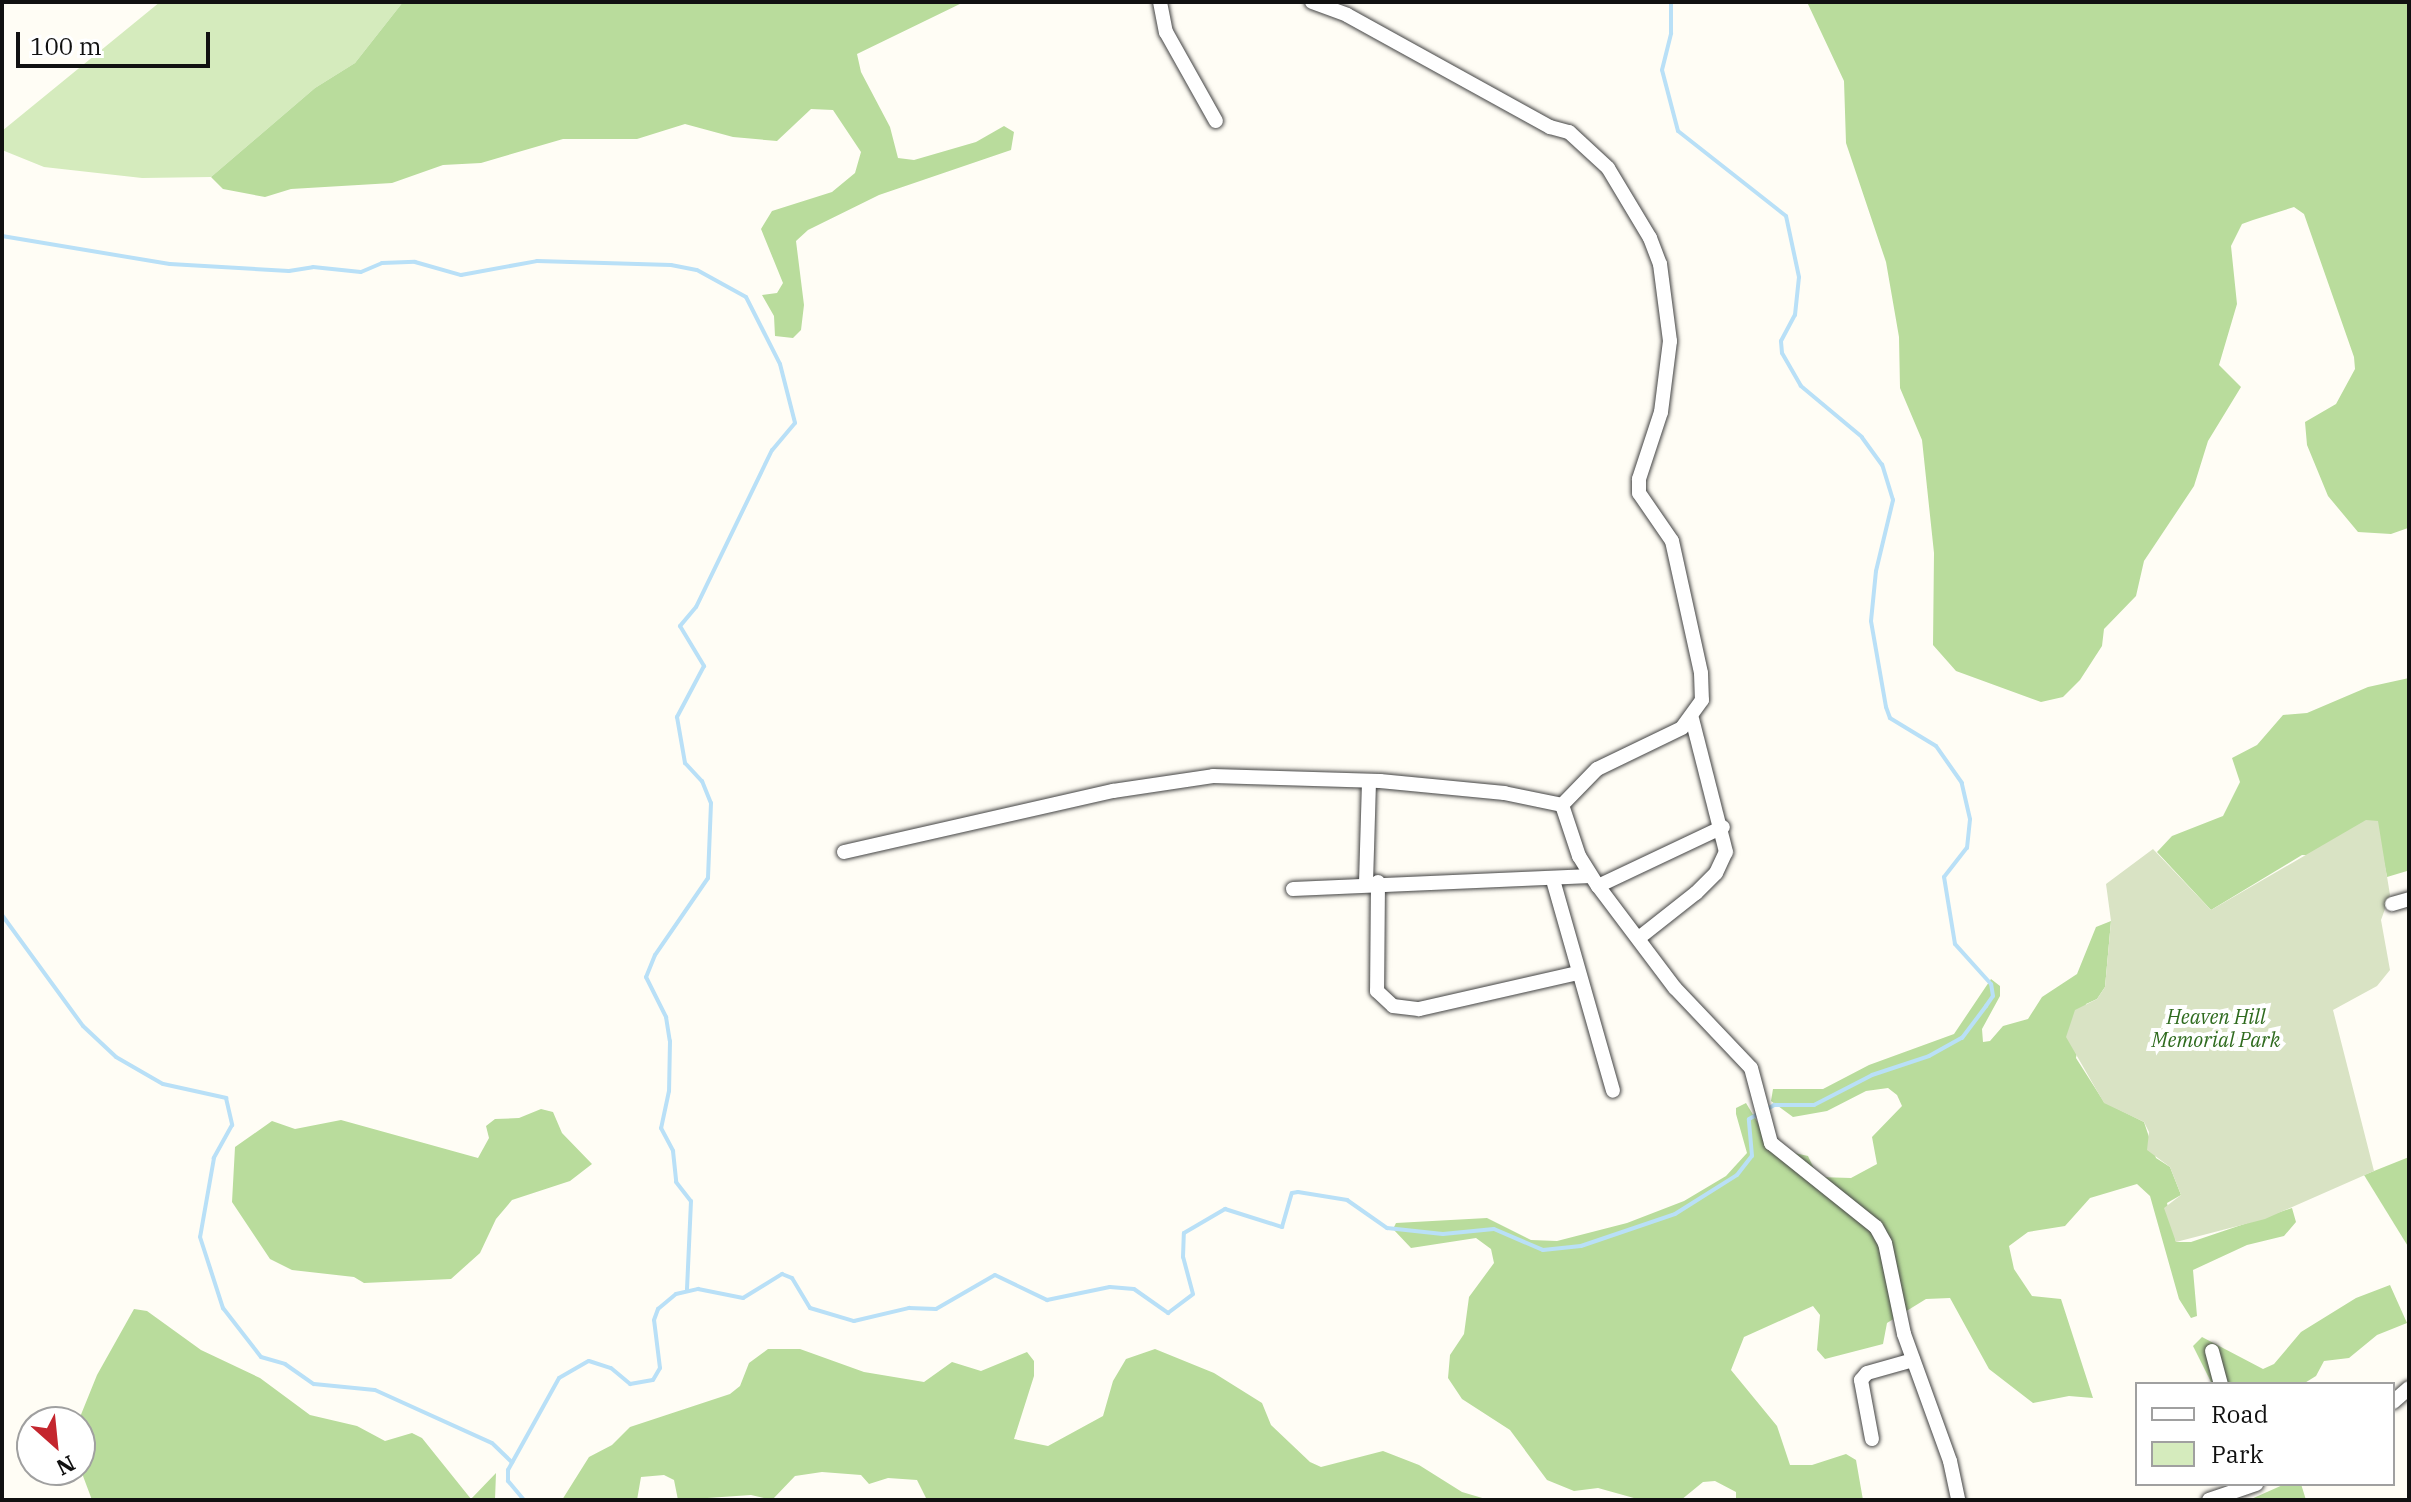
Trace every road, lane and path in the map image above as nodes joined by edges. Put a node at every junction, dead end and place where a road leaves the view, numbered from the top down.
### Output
1 (1160, 2) edge
2 (1312, 2) edge
3 (1216, 121) dead end
4 (1692, 719) junction
5 (1369, 781) junction
6 (1562, 805) junction
7 (1723, 827) junction
8 (844, 852) dead end
9 (1553, 880) junction
10 (1595, 881) junction
11 (1372, 883) junction
12 (1293, 889) dead end
13 (2409, 899) edge
14 (2392, 904) dead end
15 (1640, 937) junction
16 (1578, 973) junction
17 (1613, 1091) dead end
18 (2212, 1351) dead end
19 (1913, 1360) junction
20 (2220, 1382) edge
21 (1872, 1439) dead end
22 (2254, 1488) edge
23 (1958, 1500) edge
24 (2209, 1500) edge

1 - 3 street
2 - 4 street
4 - 6 street
4 - 7 street
5 - 6 street
5 - 8 street
5 - 11 street
6 - 10 street
7 - 10 street
7 - 15 street
9 - 10 street
9 - 11 street
9 - 16 street
10 - 15 street
11 - 12 street
11 - 16 street
13 - 14 street
15 - 19 street
16 - 17 street
18 - 20 street
19 - 21 street
19 - 23 street
22 - 24 street

